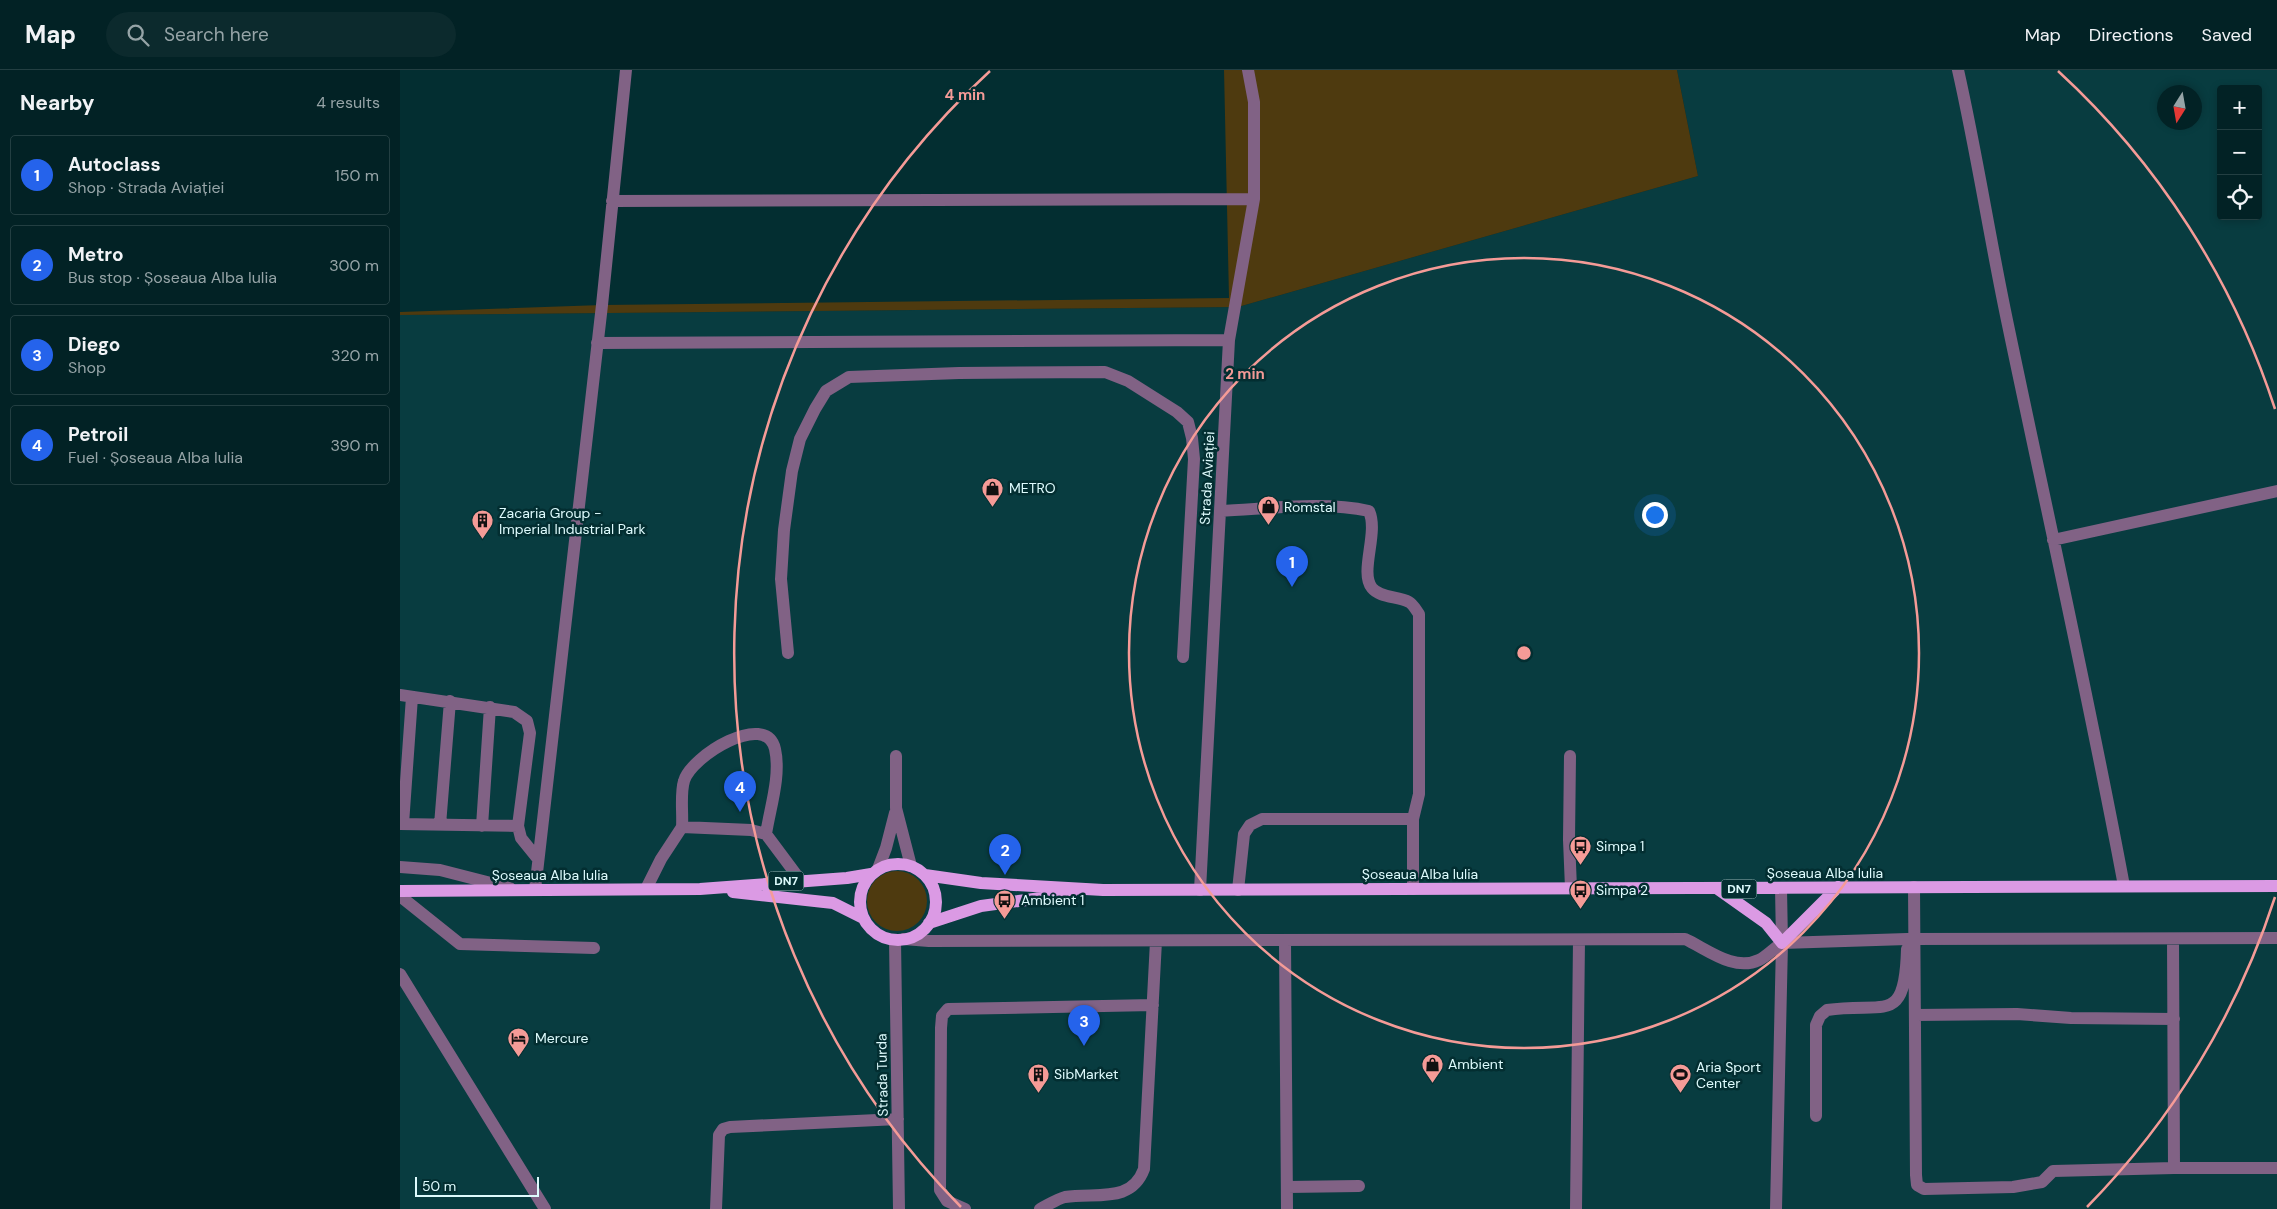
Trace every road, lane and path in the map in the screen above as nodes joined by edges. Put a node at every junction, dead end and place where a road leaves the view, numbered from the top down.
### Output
1 (626, 70) edge
2 (1248, 70) edge
3 (1958, 70) edge
4 (1254, 199) junction
5 (612, 201) junction
6 (1229, 340) junction
7 (597, 342) junction
8 (2277, 490) edge
9 (1220, 511) junction
10 (2054, 540) junction
11 (788, 653) dead end
12 (1183, 657) dead end
13 (406, 696) edge
14 (450, 701) junction
15 (490, 707) junction
16 (896, 756) dead end
17 (1570, 756) dead end
18 (896, 808) junction
19 (1413, 819) junction
20 (402, 824) edge
21 (440, 825) junction
22 (482, 826) junction
23 (518, 826) junction
24 (682, 827) junction
25 (766, 834) junction
26 (538, 859) junction
27 (911, 866) junction
28 (400, 867) edge
29 (875, 872) junction
30 (925, 875) junction
31 (801, 881) junction
32 (2124, 886) junction
33 (2277, 886) edge
34 (1838, 887) junction
35 (1914, 887) junction
36 (1571, 888) junction
37 (1781, 888) junction
38 (700, 889) junction
39 (1413, 889) junction
40 (1718, 889) junction
41 (517, 890) junction
42 (535, 890) junction
43 (646, 890) junction
44 (1103, 890) junction
45 (1200, 890) junction
46 (1238, 890) junction
47 (400, 891) edge
48 (400, 896) edge
49 (863, 918) junction
50 (928, 924) junction
51 (2173, 938) junction
52 (2277, 938) edge
53 (900, 939) junction
54 (1911, 939) junction
55 (1579, 940) junction
56 (945, 941) junction
57 (1156, 941) junction
58 (1285, 941) junction
59 (1782, 943) junction
60 (594, 948) dead end
61 (400, 974) edge
62 (1152, 1005) junction
63 (1915, 1015) junction
64 (2174, 1019) junction
65 (1816, 1116) dead end
66 (898, 1119) junction
67 (2174, 1168) junction
68 (2277, 1168) edge
69 (1286, 1186) junction
70 (1359, 1186) dead end
71 (545, 1209) edge
72 (716, 1209) edge
73 (899, 1209) edge
74 (966, 1209) edge
75 (1040, 1209) edge
76 (1287, 1209) edge
77 (1576, 1209) edge
78 (1776, 1209) edge

1 - 5 street
2 - 4 street, Strada Aviației
3 - 10 street
4 - 5 street
4 - 6 street, Strada Aviației
5 - 7 street
6 - 7 street
6 - 9 street, Strada Aviației
7 - 26 street
8 - 10 street
9 - 19 street
9 - 45 street, Strada Aviației
10 - 32 street
11 - 12 street
13 - 14 street
13 - 20 street
14 - 15 street
14 - 21 street
15 - 22 street
15 - 23 street
16 - 18 street
17 - 36 street
18 - 27 street
18 - 29 street
19 - 39 street
19 - 46 street
20 - 21 street
21 - 22 street
22 - 23 street
23 - 26 street
24 - 25 street
24 - 25 street
24 - 43 street
25 - 31 street
26 - 42 street
27 - 29 main road, DN7
27 - 30 main road, DN7
28 - 41 street
29 - 31 main road, Șoseaua Alba Iulia / DN7
29 - 49 main road
30 - 44 main road, Șoseaua Alba Iulia / DN7
30 - 50 main road
31 - 38 main road, Șoseaua Alba Iulia / DN7
32 - 33 main road, Șoseaua Alba Iulia / DN7
32 - 35 main road, Șoseaua Alba Iulia / DN7
34 - 35 main road, Șoseaua Alba Iulia / DN7
34 - 37 main road, Șoseaua Alba Iulia / DN7
34 - 59 main road
35 - 54 street
36 - 39 main road, Șoseaua Alba Iulia / DN7
36 - 40 main road, Șoseaua Alba Iulia / DN7
37 - 40 main road, Șoseaua Alba Iulia / DN7
37 - 59 street
38 - 43 main road, Șoseaua Alba Iulia / DN7
38 - 49 main road, Șoseaua Alba Iulia / DN7
39 - 46 main road, Șoseaua Alba Iulia / DN7
40 - 59 main road
41 - 42 main road, Șoseaua Alba Iulia / DN7
41 - 47 main road, Șoseaua Alba Iulia / DN7
42 - 43 main road, Șoseaua Alba Iulia / DN7
44 - 45 main road, Șoseaua Alba Iulia / DN7
44 - 50 main road, Șoseaua Alba Iulia / DN7
45 - 46 main road, Șoseaua Alba Iulia / DN7
48 - 60 street
49 - 53 main road, DN7
50 - 53 main road, DN7
50 - 56 street
51 - 52 street
51 - 54 street
51 - 64 street
53 - 56 street
53 - 66 street, Strada Turda
54 - 59 street
54 - 63 street
54 - 65 street
55 - 58 street
55 - 59 street
55 - 77 street
56 - 57 street
57 - 58 street
57 - 62 street
58 - 69 street
59 - 78 street
61 - 71 street
62 - 74 street
62 - 75 street
63 - 64 street
63 - 67 street
64 - 67 street
66 - 72 street
66 - 73 street, Strada Turda
67 - 68 street
69 - 70 street
69 - 76 street

